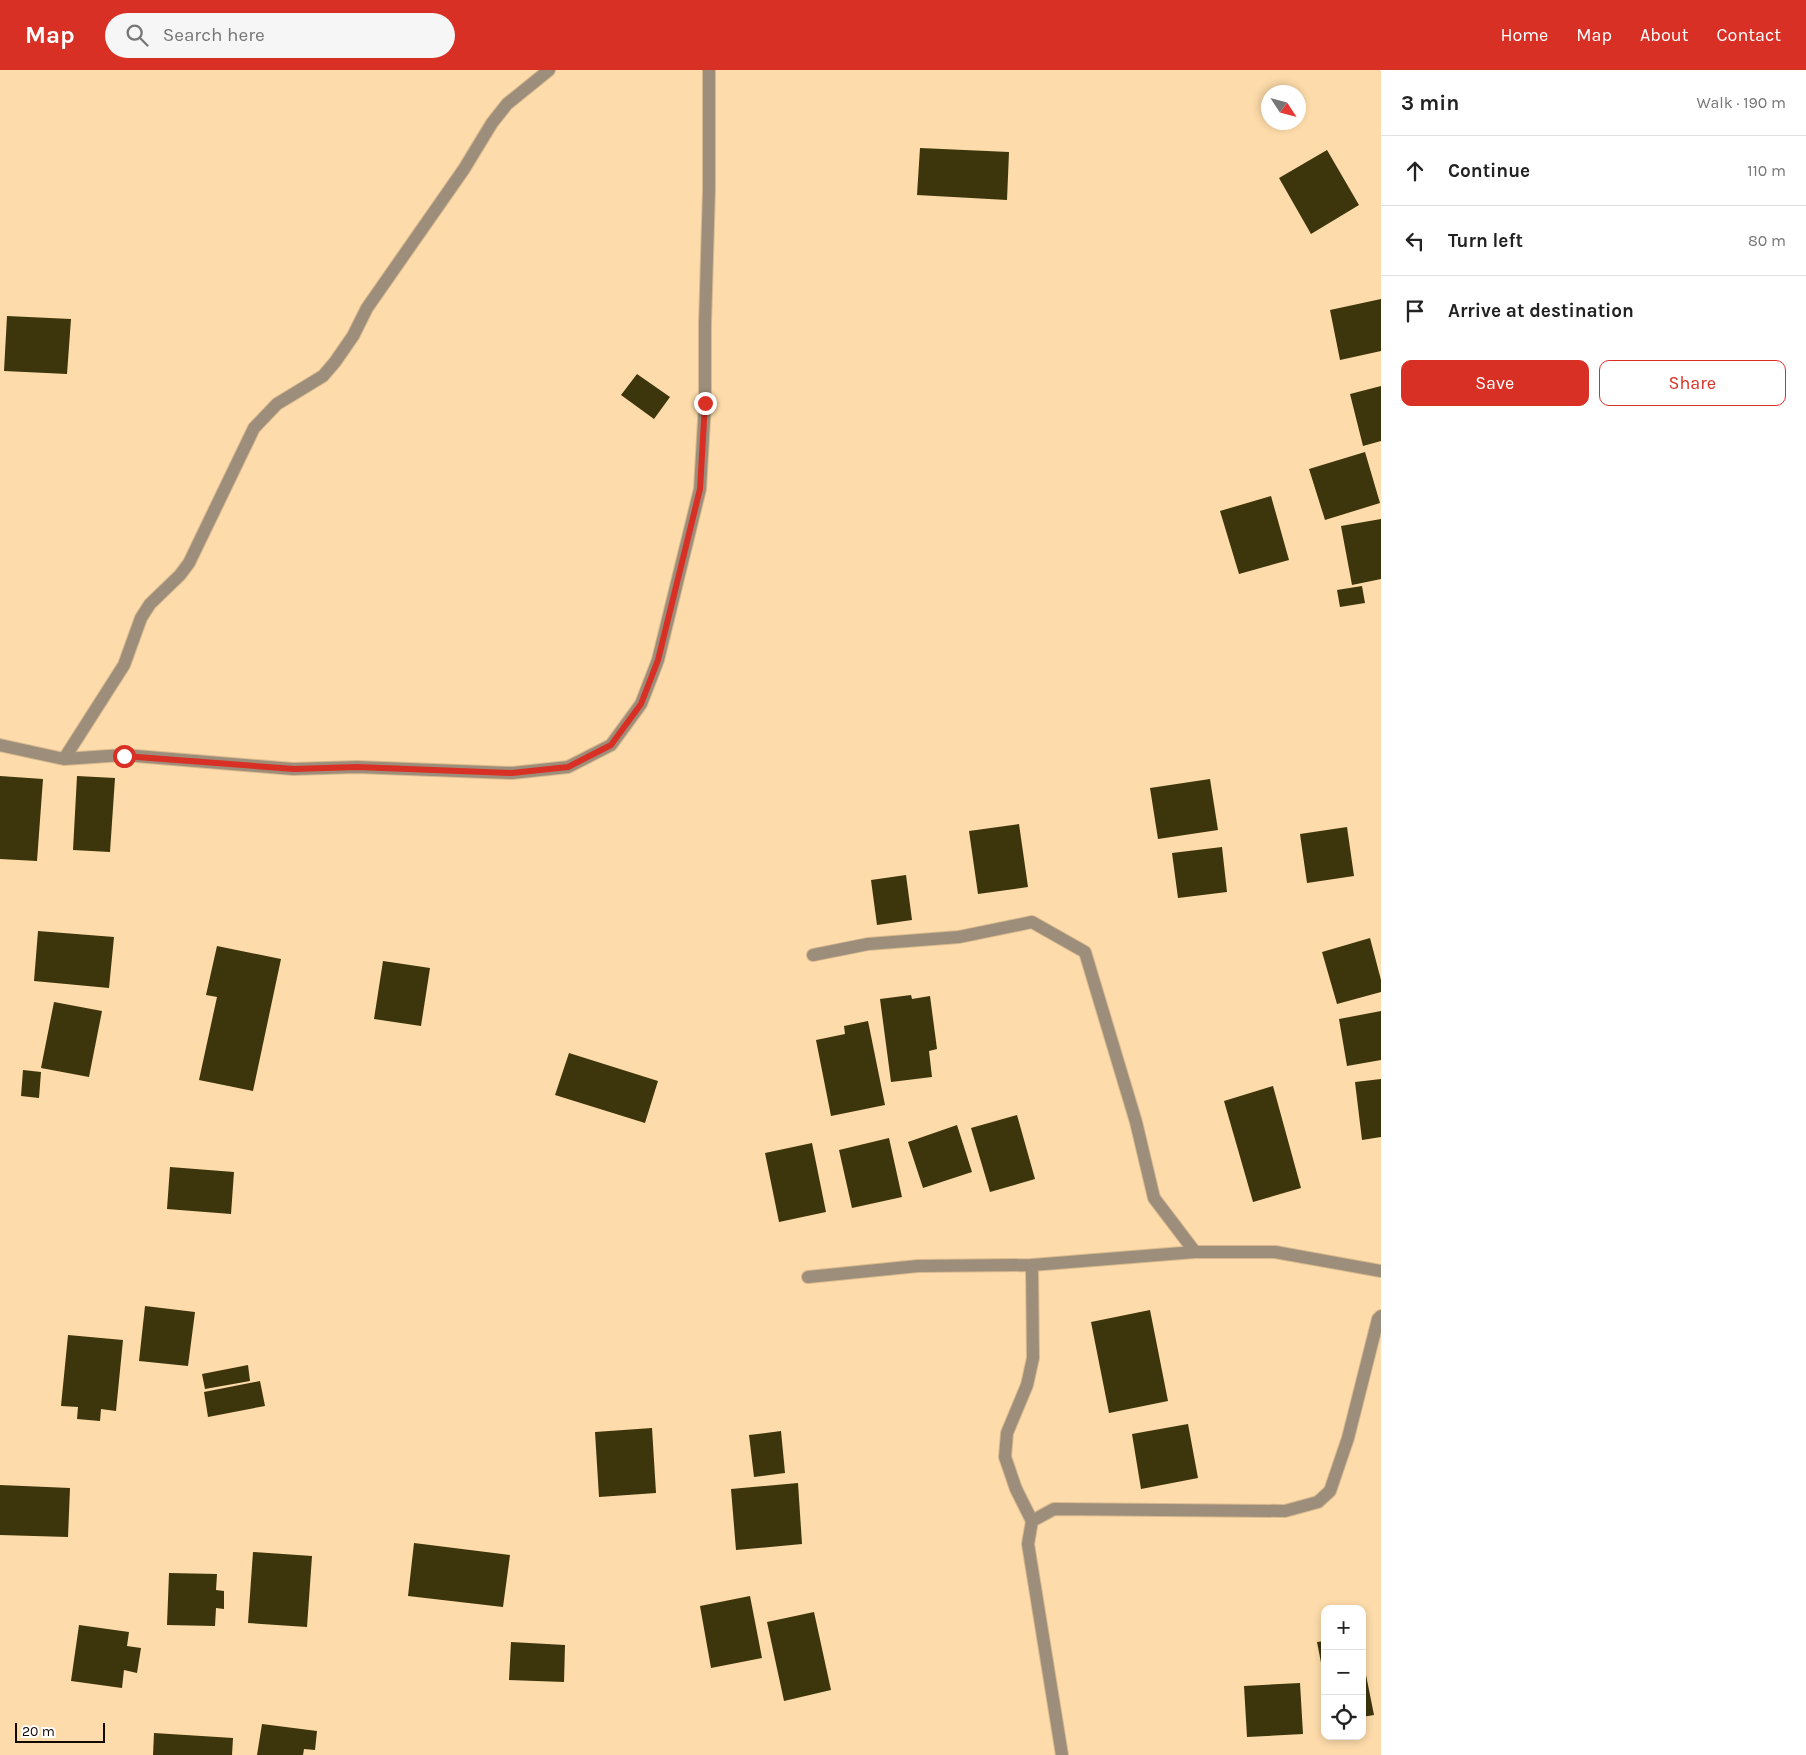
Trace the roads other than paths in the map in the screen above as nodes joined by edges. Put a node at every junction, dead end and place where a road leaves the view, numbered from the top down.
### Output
1 (549, 70) edge
2 (709, 70) edge
3 (0, 745) edge
4 (64, 760) junction
5 (813, 955) dead end
6 (1195, 1252) junction
7 (1032, 1265) junction
8 (1381, 1271) edge
9 (808, 1277) dead end
10 (1381, 1316) edge
11 (1032, 1521) junction
12 (1062, 1755) edge

1 - 4 street
2 - 4 street
3 - 4 street
5 - 6 street
6 - 7 street
6 - 8 street
7 - 9 street
7 - 11 street
10 - 11 street
11 - 12 street

